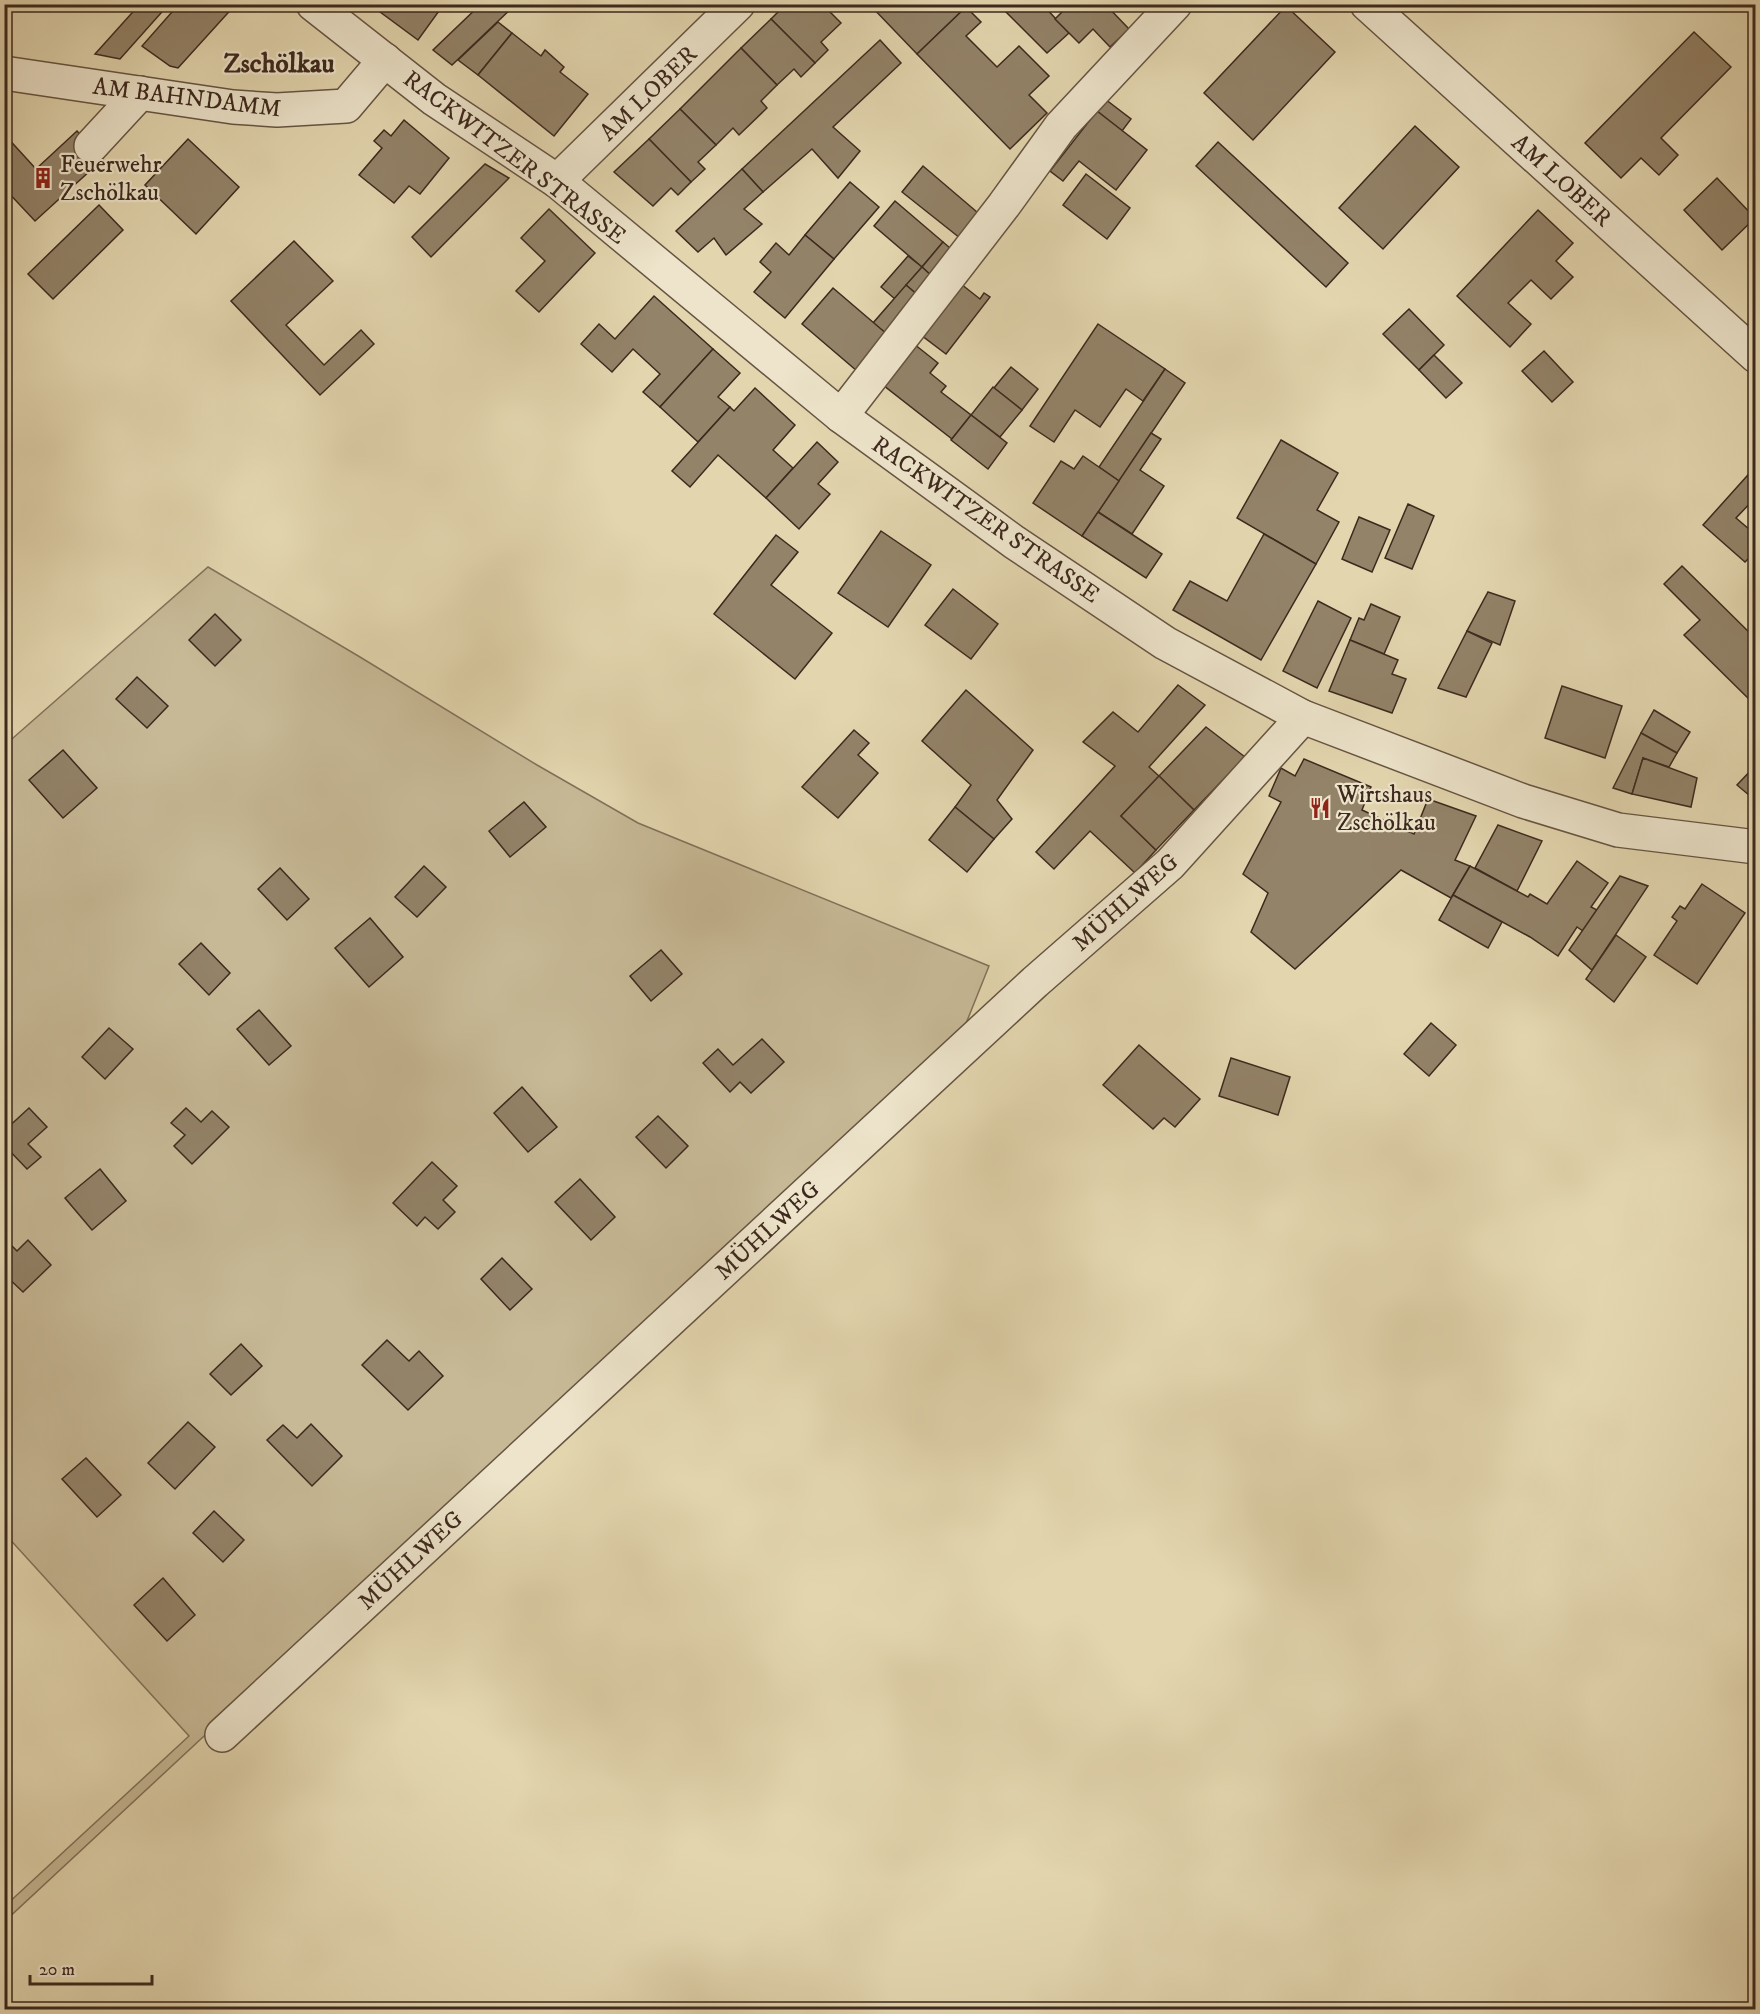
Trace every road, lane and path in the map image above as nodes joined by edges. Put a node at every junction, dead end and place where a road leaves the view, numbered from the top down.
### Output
1 (313, 4) edge
2 (738, 4) edge
3 (1175, 4) edge
4 (1367, 4) edge
5 (385, 60) junction
6 (4, 73) edge
7 (140, 93) junction
8 (91, 146) dead end
9 (557, 182) junction
10 (1755, 356) edge
11 (841, 416) junction
12 (1303, 717) junction
13 (1755, 847) edge
14 (222, 1735) dead end

1 - 5 street, RACKWITZER STRASSE
2 - 9 street, AM LOBER
3 - 11 street
4 - 10 street, AM LOBER
5 - 7 street, AM BAHNDAMM
5 - 9 street, RACKWITZER STRASSE
6 - 7 street, AM BAHNDAMM
7 - 8 street
9 - 11 street, RACKWITZER STRASSE
11 - 12 street, RACKWITZER STRASSE
12 - 13 street, RACKWITZER STRASSE
12 - 14 street, MÜHLWEG

